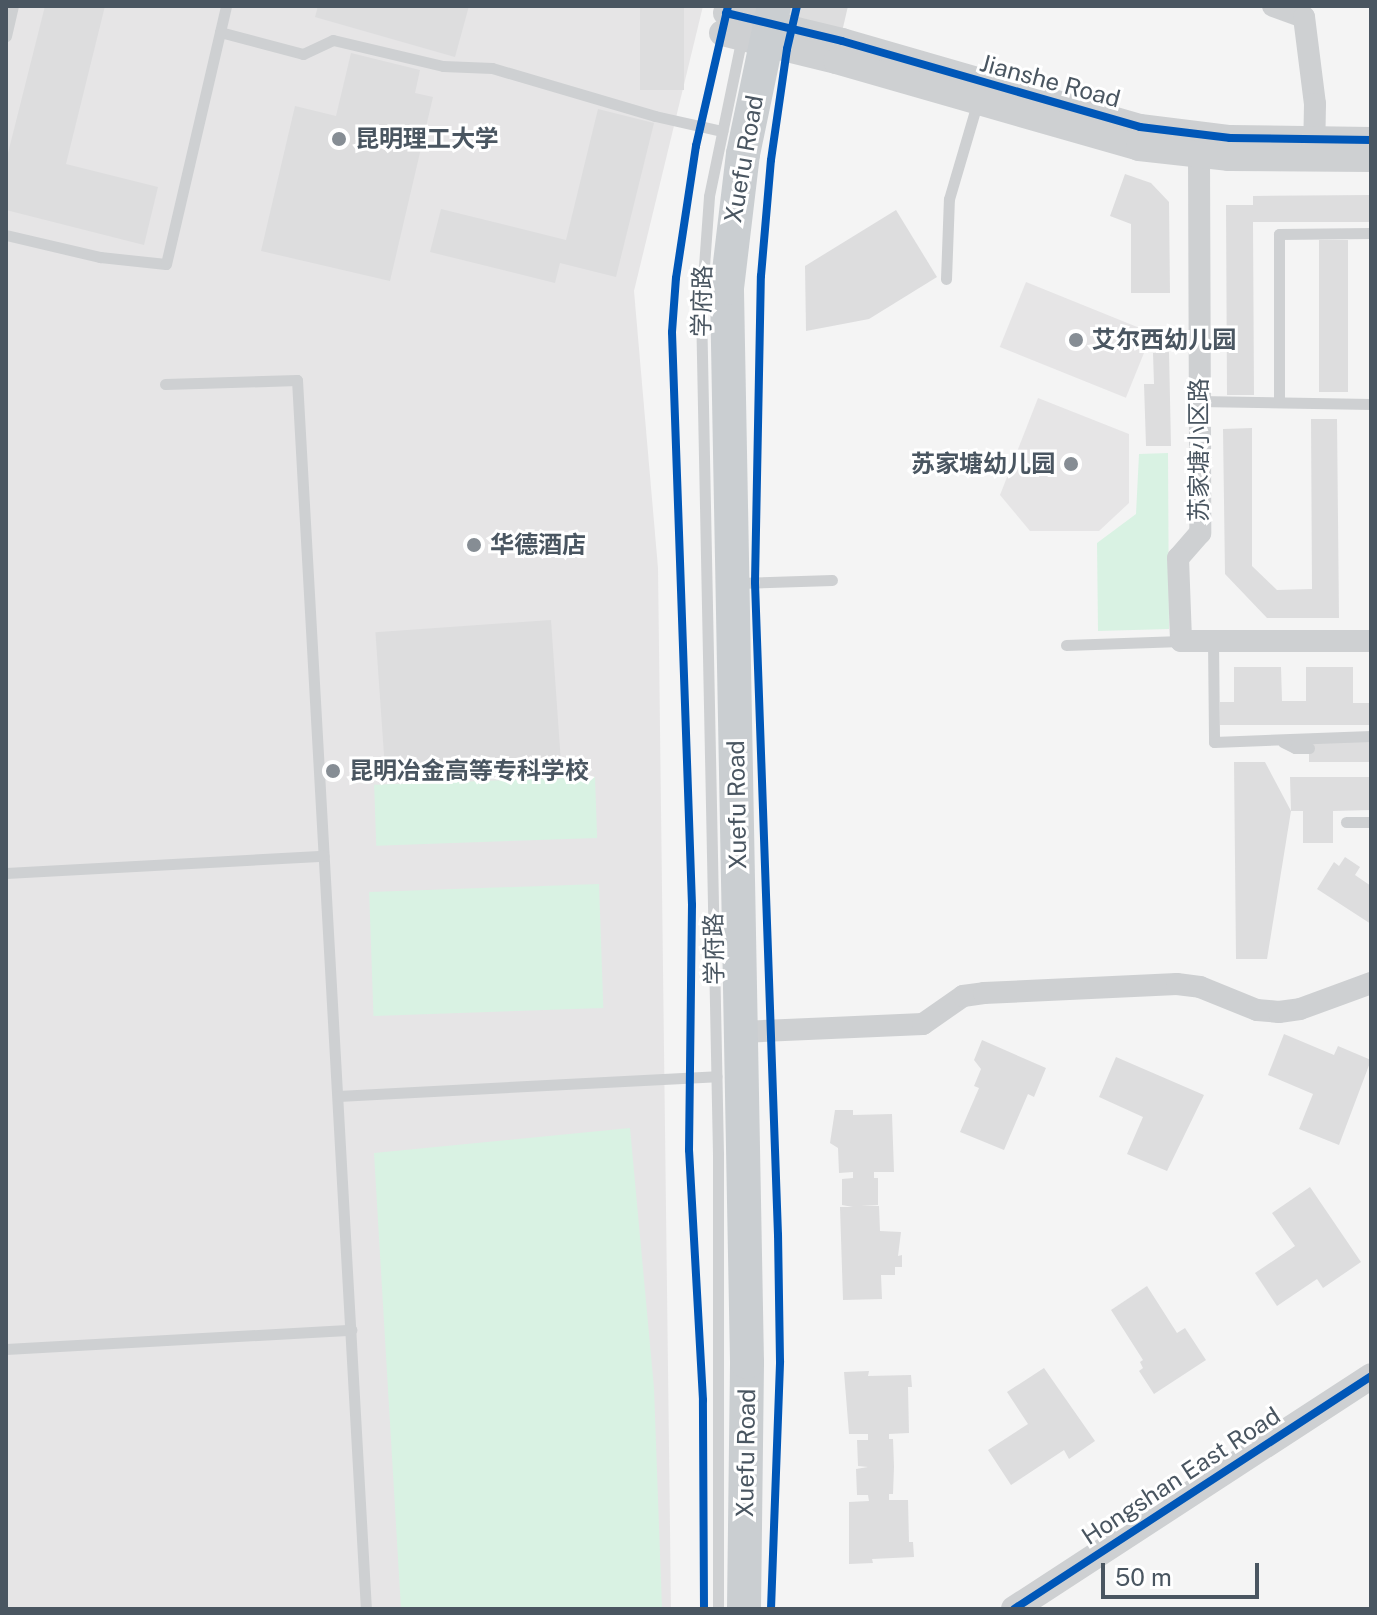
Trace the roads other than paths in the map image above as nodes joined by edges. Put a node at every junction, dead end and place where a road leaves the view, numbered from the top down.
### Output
1 (13, 6) edge
2 (226, 6) edge
3 (1273, 6) edge
4 (750, 23) edge
5 (220, 32) junction
6 (6, 36) edge
7 (977, 104) junction
8 (722, 131) junction
9 (1371, 140) edge
10 (1314, 149) junction
11 (1199, 156) junction
12 (1371, 159) edge
13 (1371, 233) edge
14 (6, 235) edge
15 (946, 279) dead end
16 (165, 384) dead end
17 (1199, 401) junction
18 (1279, 402) junction
19 (1371, 404) edge
20 (832, 580) dead end
21 (733, 583) junction
22 (1181, 641) junction
23 (1213, 641) junction
24 (1371, 641) edge
25 (1066, 645) dead end
26 (1371, 736) edge
27 (1283, 742) junction
28 (1309, 748) dead end
29 (1346, 822) dead end
30 (1371, 822) edge
31 (324, 856) junction
32 (6, 873) edge
33 (1371, 983) edge
34 (741, 1032) junction
35 (716, 1076) junction
36 (338, 1096) junction
37 (351, 1330) junction
38 (6, 1349) edge
39 (1371, 1376) edge
40 (366, 1609) edge
41 (718, 1609) edge
42 (744, 1609) edge
43 (1014, 1609) edge

1 - 6 lane
2 - 5 lane
3 - 10 street
4 - 7 street, Jianshe Road
4 - 8 lane, 学府路
4 - 10 street, Jianshe Road
4 - 21 main road, Xuefu Road
5 - 8 lane
5 - 14 lane
7 - 11 street, Jianshe Road
7 - 15 lane
8 - 35 lane, 学府路
9 - 10 street, Jianshe Road
10 - 11 street, Jianshe Road
10 - 12 street, Jianshe Road
11 - 17 street, 苏家塘小区路
13 - 18 lane
16 - 31 lane
17 - 18 lane
17 - 22 street, 苏家塘小区路
18 - 19 lane
20 - 21 lane
21 - 34 main road, Xuefu Road
22 - 23 street
22 - 25 lane
23 - 24 street
23 - 27 lane
26 - 27 lane
27 - 28 lane
29 - 30 lane
31 - 32 lane
31 - 36 lane
33 - 34 street
34 - 42 main road, Xuefu Road
35 - 36 lane
35 - 41 lane, 学府路
36 - 37 lane
37 - 38 lane
37 - 40 lane
39 - 43 street, Hongshan East Road

